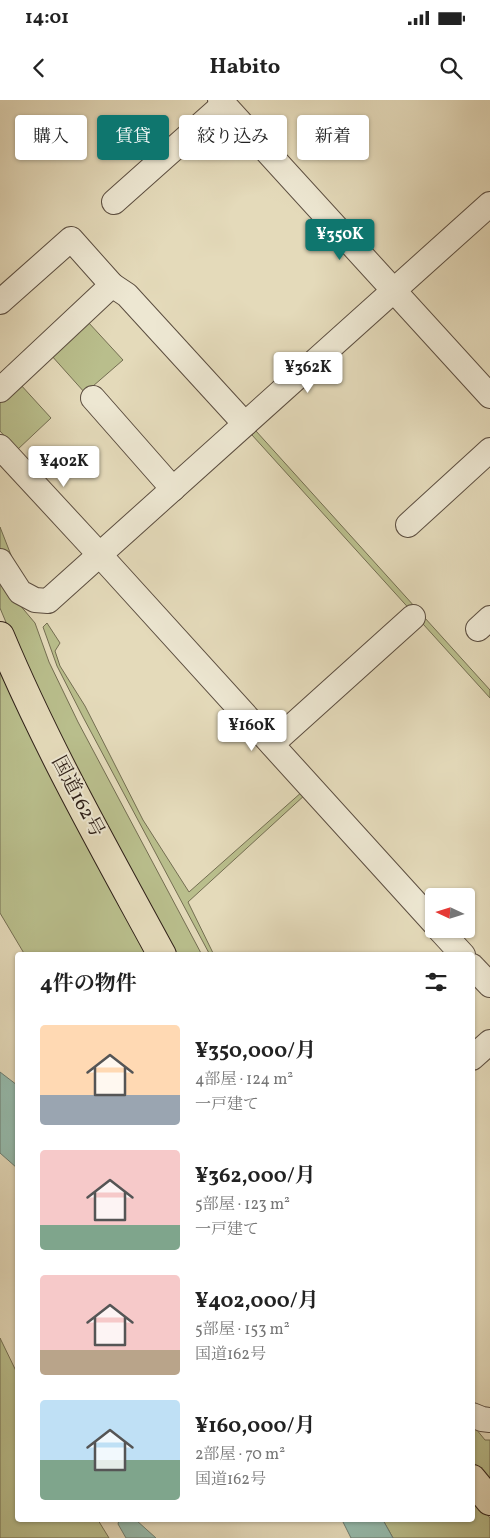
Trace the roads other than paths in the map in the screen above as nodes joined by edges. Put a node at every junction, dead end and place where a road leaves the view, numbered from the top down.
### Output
1 (222, 102) edge
2 (114, 202) dead end
3 (490, 204) edge
4 (112, 285) junction
5 (394, 290) junction
6 (0, 302) edge
7 (0, 390) edge
8 (490, 396) edge
9 (93, 398) dead end
10 (245, 424) junction
11 (0, 448) edge
12 (490, 450) edge
13 (173, 490) junction
14 (408, 525) dead end
15 (100, 554) junction
16 (0, 561) edge
17 (413, 616) dead end
18 (0, 636) edge
19 (272, 744) junction
20 (425, 913) edge
21 (447, 938) edge
22 (160, 952) edge
23 (460, 952) edge
24 (475, 969) edge
25 (490, 985) edge
26 (490, 1042) edge
27 (475, 1055) edge
28 (475, 1416) edge
29 (490, 1420) edge
30 (475, 1483) edge
31 (490, 1501) edge

1 - 2 street
1 - 5 street
3 - 5 street
4 - 6 street
4 - 7 street
4 - 10 street
5 - 8 street
5 - 10 street
9 - 13 street
10 - 13 street
11 - 15 street
12 - 14 street
13 - 15 street
15 - 16 street
15 - 19 street
17 - 19 street
18 - 22 highway, 国道162号
19 - 20 street
21 - 23 street
24 - 25 street
26 - 27 street
28 - 29 street
30 - 31 highway

